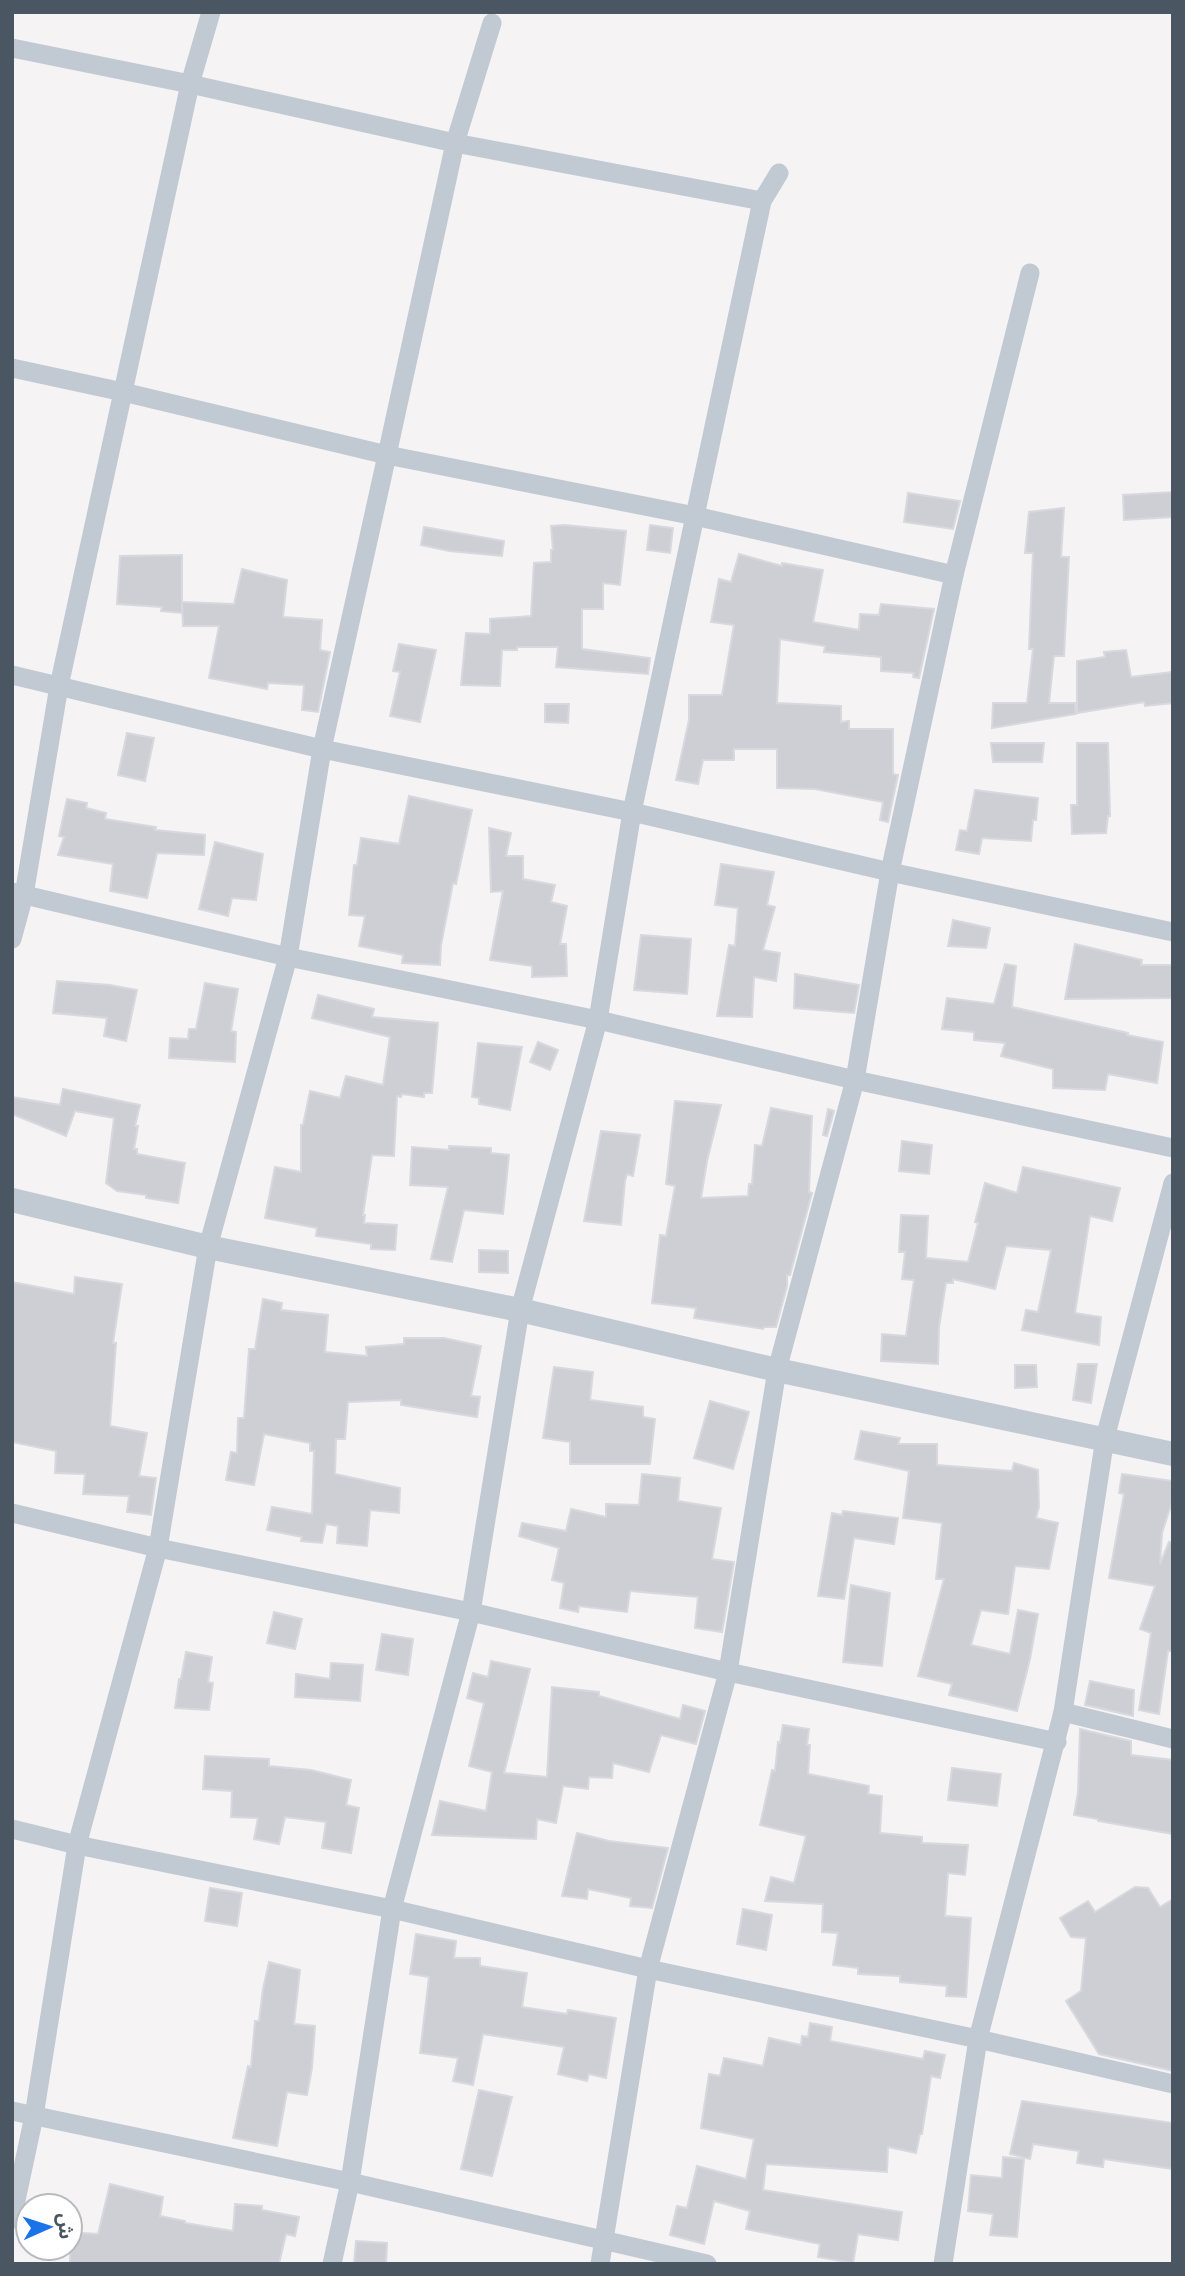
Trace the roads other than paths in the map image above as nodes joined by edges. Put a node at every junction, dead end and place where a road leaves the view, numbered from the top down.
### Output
1 (211, 12) edge
2 (492, 23) dead end
3 (12, 48) edge
4 (190, 84) junction
5 (455, 143) junction
6 (779, 173) dead end
7 (762, 201) junction
8 (1030, 273) dead end
9 (12, 368) edge
10 (123, 392) junction
11 (387, 455) junction
12 (695, 516) junction
13 (954, 575) junction
14 (12, 675) edge
15 (59, 686) junction
16 (322, 749) junction
17 (632, 812) junction
18 (890, 872) junction
19 (18, 894) edge
20 (1173, 932) edge
21 (12, 939) edge
22 (288, 957) junction
23 (598, 1020) junction
24 (855, 1080) junction
25 (1173, 1148) edge
26 (1173, 1183) edge
27 (12, 1200) edge
28 (208, 1247) junction
29 (520, 1310) junction
30 (777, 1370) junction
31 (1105, 1438) junction
32 (1173, 1454) edge
33 (12, 1513) edge
34 (158, 1548) junction
35 (471, 1612) junction
36 (728, 1672) junction
37 (1063, 1712) junction
38 (1173, 1739) edge
39 (1057, 1742) junction
40 (12, 1829) edge
41 (77, 1845) junction
42 (392, 1909) junction
43 (648, 1969) junction
44 (978, 2039) junction
45 (1173, 2084) edge
46 (12, 2111) edge
47 (34, 2116) junction
48 (350, 2182) junction
49 (12, 2219) edge
50 (605, 2242) junction
51 (332, 2264) edge
52 (600, 2264) edge
53 (707, 2264) edge
54 (943, 2264) edge

1 - 4 street
2 - 5 street
3 - 4 street
4 - 5 street
4 - 10 street
5 - 7 street
5 - 11 street
6 - 7 street
7 - 12 street
8 - 13 street
9 - 10 street
10 - 11 street
10 - 15 street
11 - 12 street
11 - 16 street
12 - 13 street
12 - 17 street
13 - 18 street
14 - 15 street
15 - 16 street
15 - 19 street
16 - 17 street
16 - 22 street
17 - 18 street
17 - 23 street
18 - 20 street
18 - 24 street
19 - 21 street
19 - 22 street
22 - 23 street
22 - 28 street
23 - 24 street
23 - 29 street
24 - 25 street
24 - 30 street
26 - 31 street
27 - 28 street
28 - 29 street
28 - 34 street
29 - 30 street
29 - 35 street
30 - 31 street
30 - 36 street
31 - 32 street
31 - 37 street
33 - 34 street
34 - 35 street
34 - 41 street
35 - 36 street
35 - 42 street
36 - 39 street
36 - 43 street
37 - 38 street
37 - 39 street
39 - 44 street
40 - 41 street
41 - 42 street
41 - 47 street
42 - 43 street
42 - 48 street
43 - 44 street
43 - 50 street
44 - 45 street
44 - 54 street
46 - 47 street
47 - 48 street
47 - 49 street
48 - 50 street
48 - 51 street
50 - 52 street
50 - 53 street

